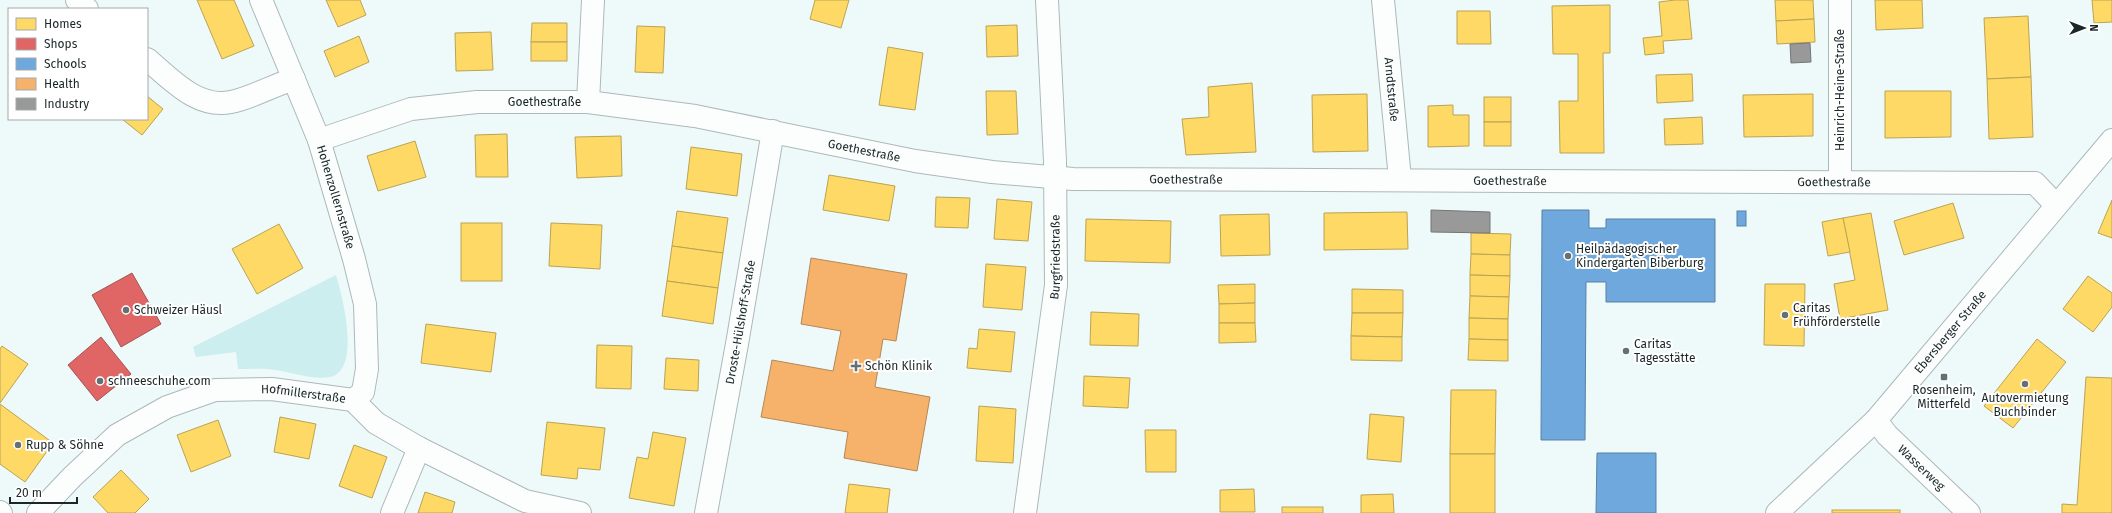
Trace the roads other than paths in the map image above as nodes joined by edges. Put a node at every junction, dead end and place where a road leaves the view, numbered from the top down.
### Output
1 (77, 0) edge
2 (261, 0) edge
3 (593, 0) edge
4 (1047, 0) edge
5 (1383, 0) edge
6 (1840, 0) edge
7 (86, 8) edge
8 (148, 60) edge
9 (294, 79) junction
10 (588, 102) junction
11 (773, 131) junction
12 (319, 140) junction
13 (2112, 140) edge
14 (1056, 178) junction
15 (1400, 180) junction
16 (1840, 181) junction
17 (2056, 205) junction
18 (353, 400) junction
19 (1876, 420) junction
20 (419, 448) junction
21 (38, 513) edge
22 (392, 513) edge
23 (580, 513) edge
24 (706, 513) edge
25 (1026, 513) edge
26 (1777, 513) edge
27 (1969, 513) edge

1 - 7 street
2 - 9 street, Hohenzollernstraße
3 - 10 street
4 - 14 street, Burgfriedstraße
5 - 15 street, Arndtstraße
6 - 16 street, Heinrich-Heine-Straße
8 - 9 street
9 - 12 street, Hohenzollernstraße
10 - 11 street, Goethestraße
10 - 12 street, Goethestraße
11 - 14 street, Goethestraße
11 - 24 street, Droste-Hülshoff-Straße
12 - 18 street, Hohenzollernstraße
13 - 17 street, Ebersberger Straße
14 - 15 street, Goethestraße
14 - 25 street, Burgfriedstraße
15 - 16 street, Goethestraße
16 - 17 street, Goethestraße
17 - 19 street, Ebersberger Straße
18 - 20 street, Hofmillerstraße
18 - 21 street, Hofmillerstraße
19 - 26 street, Ebersberger Straße
19 - 27 street, Wasserweg
20 - 22 street
20 - 23 street, Hofmillerstraße

